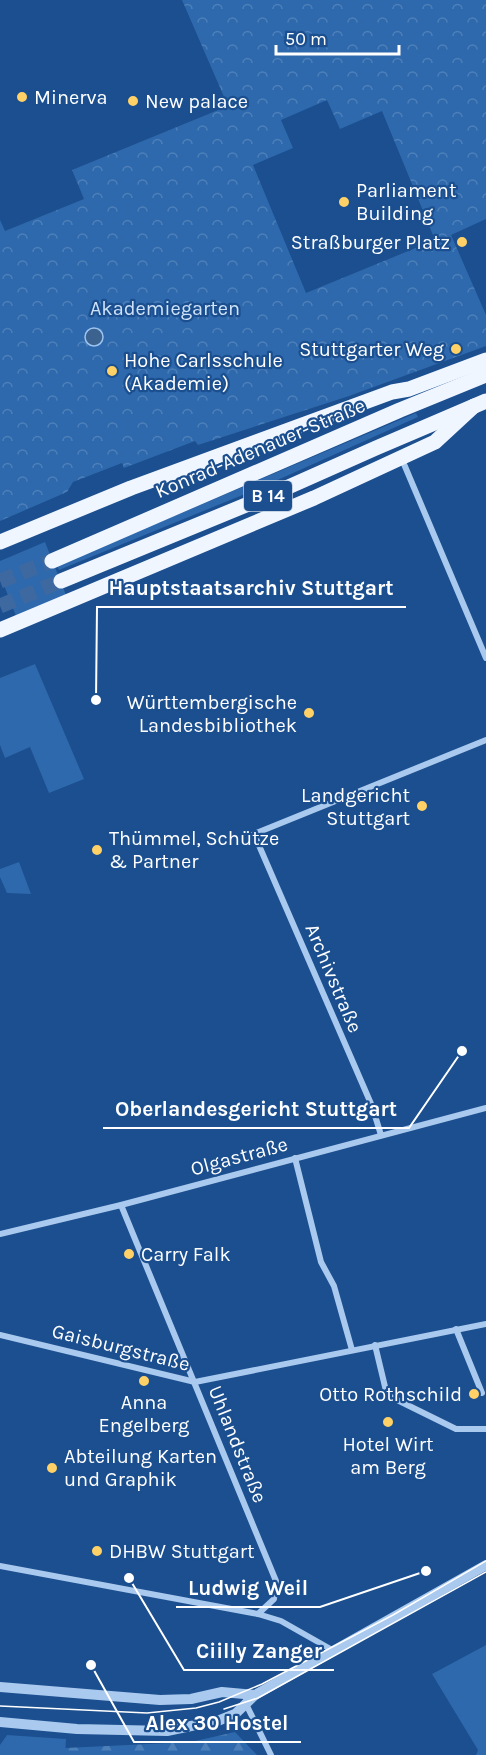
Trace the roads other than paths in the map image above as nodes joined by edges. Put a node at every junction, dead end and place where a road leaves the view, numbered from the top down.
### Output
1 (486, 371) edge
2 (480, 403) edge
3 (401, 456) junction
4 (0, 542) edge
5 (52, 561) tunnel mouth
6 (61, 581) tunnel mouth
7 (0, 630) edge
8 (486, 658) edge
9 (486, 740) edge
10 (486, 1108) edge
11 (381, 1135) junction
12 (295, 1158) junction
13 (121, 1205) junction
14 (0, 1234) edge
15 (486, 1324) edge
16 (456, 1329) junction
17 (0, 1335) edge
18 (375, 1345) junction
19 (352, 1350) junction
20 (195, 1382) junction
21 (482, 1393) dead end
22 (486, 1429) edge
23 (486, 1565) edge
24 (0, 1566) edge
25 (258, 1614) junction
26 (335, 1651) junction
27 (0, 1687) edge
28 (243, 1699) junction
29 (0, 1722) edge
30 (271, 1755) edge

1 - 4 main road
1 - 5 main road, Konrad-Adenauer-Straße / B 14
2 - 3 main road, B 14
2 - 6 main road, B 14
3 - 7 main road, B 14
3 - 8 street
9 - 11 street, Archivstraße
10 - 11 street, Olgastraße
11 - 12 street, Olgastraße
12 - 13 street, Olgastraße
12 - 19 street
13 - 14 street, Olgastraße
13 - 20 street, Uhlandstraße
15 - 16 street, Gaisburgstraße
16 - 18 street, Gaisburgstraße
16 - 21 street
17 - 20 street, Gaisburgstraße
18 - 19 street, Gaisburgstraße
18 - 22 street
19 - 20 street, Gaisburgstraße
20 - 25 street, Uhlandstraße
23 - 26 street
24 - 25 street
25 - 26 street
26 - 28 street
27 - 28 street
28 - 29 street
28 - 30 street

